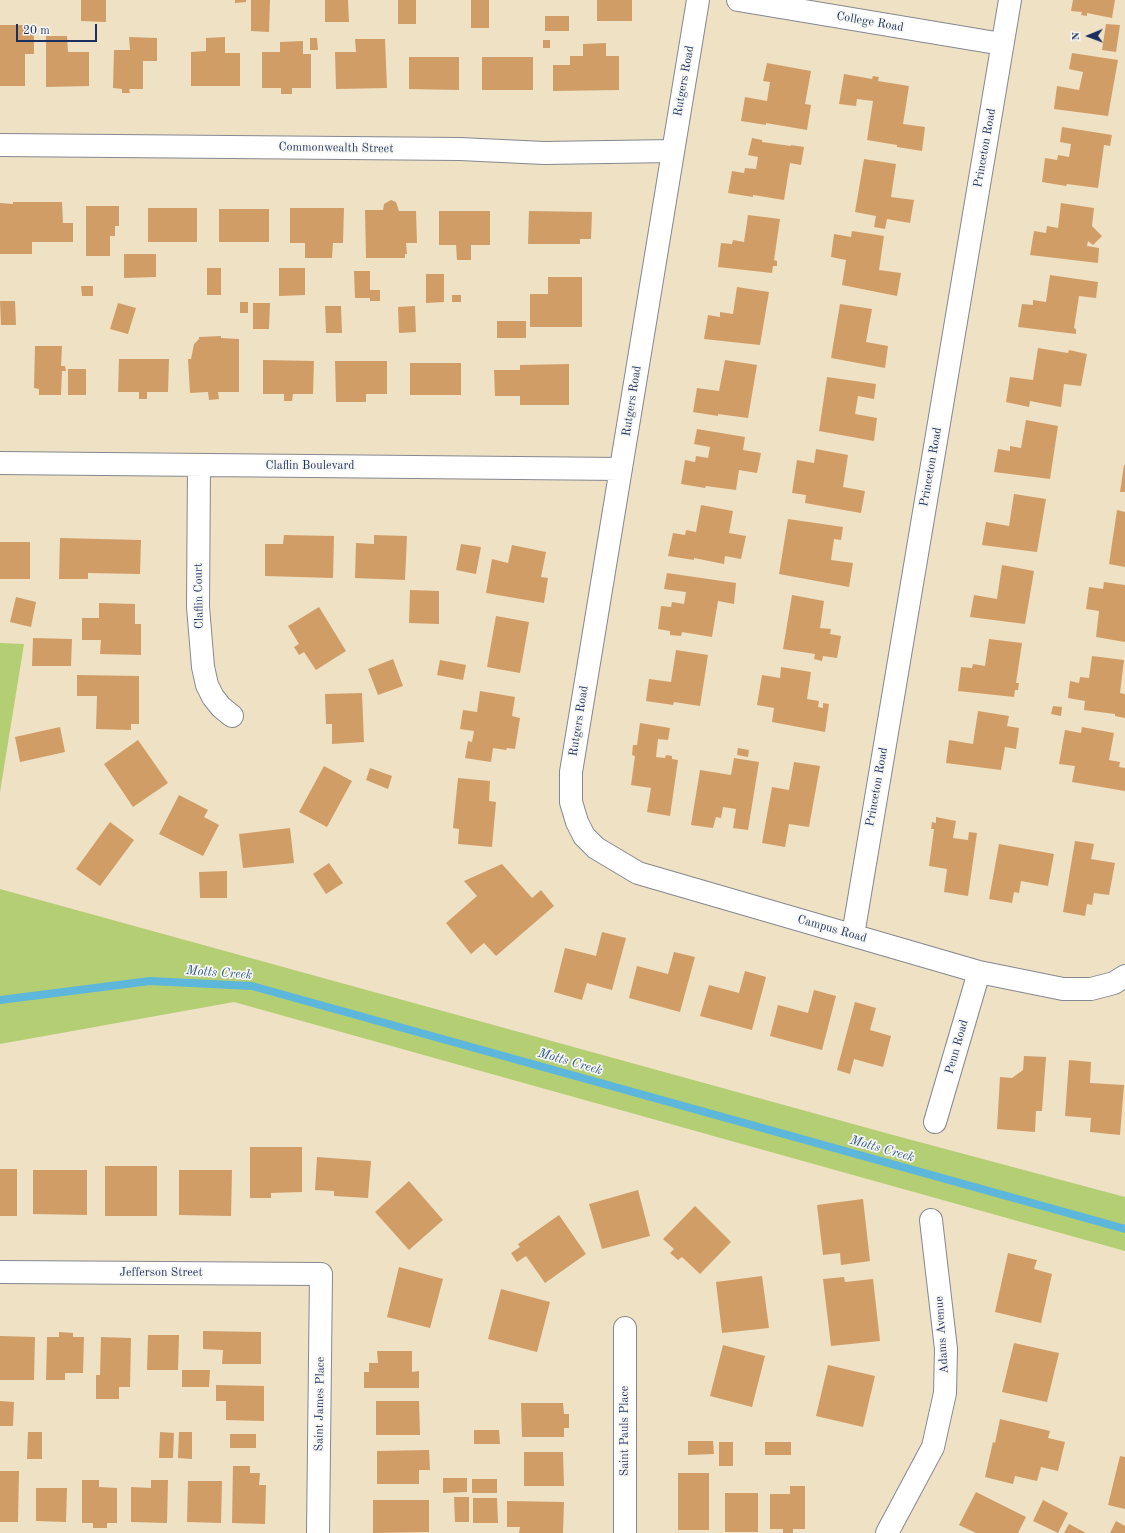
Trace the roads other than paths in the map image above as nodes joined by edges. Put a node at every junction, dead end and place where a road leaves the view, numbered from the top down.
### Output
1 (698, 0) edge
2 (738, 0) edge
3 (1010, 0) edge
4 (1002, 44) junction
5 (0, 145) edge
6 (672, 151) junction
7 (0, 463) edge
8 (199, 466) junction
9 (621, 469) junction
10 (232, 716) dead end
11 (571, 802) joint
12 (853, 935) junction
13 (978, 972) junction
14 (1125, 976) edge
15 (935, 1122) dead end
16 (931, 1220) dead end
17 (0, 1272) edge
18 (322, 1274) joint
19 (625, 1328) dead end
20 (318, 1533) edge
21 (624, 1533) edge
22 (887, 1533) edge

1 - 6 street, Rutgers Road
2 - 4 street, College Road
3 - 4 street, Princeton Road
4 - 12 street, Princeton Road
5 - 6 street, Commonwealth Street
6 - 9 street, Rutgers Road
7 - 8 street, Claflin Boulevard
8 - 9 street, Claflin Boulevard
8 - 10 street, Claflin Court
9 - 11 street, Rutgers Road
11 - 12 street, Campus Road
12 - 13 street, Campus Road
13 - 14 street, Campus Road
13 - 15 street, Penn Road
16 - 22 street, Adams Avenue
17 - 18 street, Jefferson Street
18 - 20 street, Saint James Place
19 - 21 street, Saint Pauls Place

